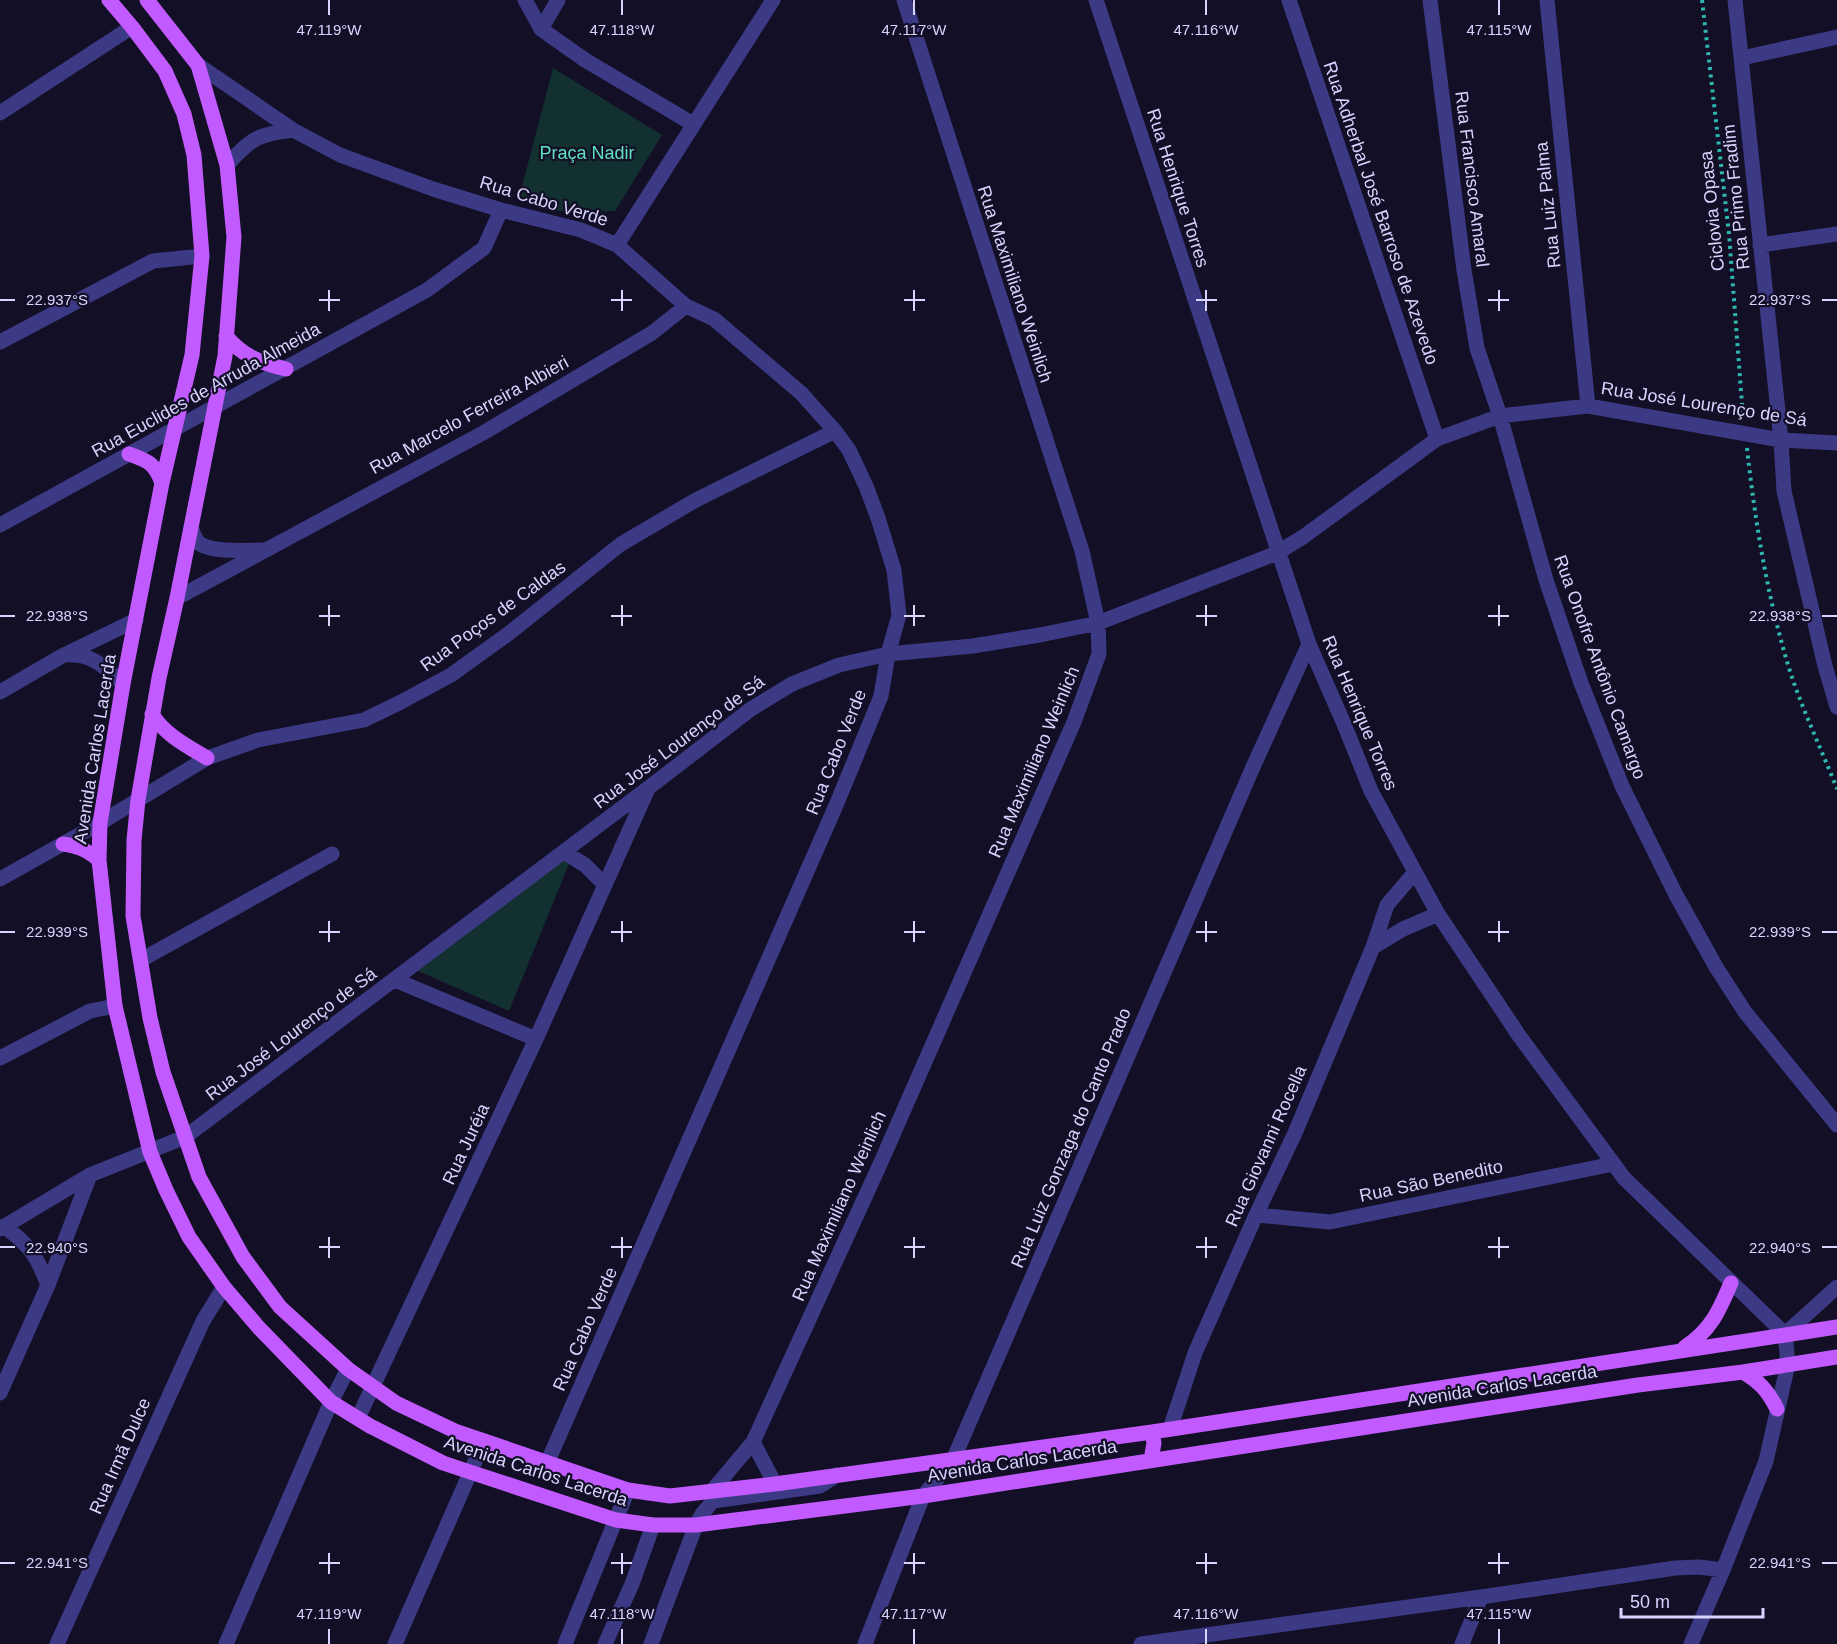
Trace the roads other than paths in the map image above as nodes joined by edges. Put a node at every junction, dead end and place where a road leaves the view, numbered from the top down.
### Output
1 (109, 0) edge
2 (147, 0) edge
3 (525, 0) edge
4 (558, 0) edge
5 (772, 0) edge
6 (904, 0) edge
7 (1096, 0) edge
8 (1289, 0) edge
9 (1424, 0) edge
10 (1547, 0) edge
11 (1735, 0) edge
12 (1431, 8) edge
13 (132, 27) junction
14 (541, 29) junction
15 (1837, 37) edge
16 (1742, 58) junction
17 (198, 65) junction
18 (0, 113) edge
19 (693, 124) junction
20 (293, 130) junction
21 (227, 165) junction
22 (501, 210) junction
23 (1837, 234) edge
24 (617, 245) junction
25 (1760, 245) junction
26 (202, 256) junction
27 (686, 306) junction
28 (226, 336) junction
29 (0, 342) edge
30 (286, 369) junction
31 (1588, 405) junction
32 (214, 409) junction
33 (1500, 416) junction
34 (173, 430) junction
35 (835, 431) junction
36 (1437, 439) junction
37 (1781, 440) junction
38 (1837, 443) edge
39 (129, 454) junction
40 (162, 483) junction
41 (0, 525) edge
42 (191, 527) junction
43 (267, 549) junction
44 (1277, 553) junction
45 (177, 598) junction
46 (136, 620) junction
47 (1098, 623) junction
48 (1309, 644) junction
49 (888, 654) junction
50 (62, 656) junction
51 (1831, 666) edge
52 (123, 684) junction
53 (0, 692) edge
54 (1837, 706) edge
55 (152, 714) junction
56 (207, 758) junction
57 (647, 789) junction
58 (138, 800) junction
59 (100, 823) junction
60 (63, 844) junction
61 (564, 852) junction
62 (332, 854) dead end
63 (99, 860) junction
64 (1415, 872) junction
65 (0, 879) edge
66 (605, 885) junction
67 (1438, 914) junction
68 (1373, 947) junction
69 (141, 960) junction
70 (395, 980) junction
71 (115, 1006) junction
72 (536, 1039) junction
73 (0, 1058) edge
74 (1837, 1125) edge
75 (185, 1137) junction
76 (150, 1152) junction
77 (1613, 1164) junction
78 (90, 1175) junction
79 (1256, 1215) junction
80 (2, 1228) edge
81 (1731, 1283) junction
82 (48, 1285) junction
83 (224, 1287) junction
84 (1837, 1287) edge
85 (1837, 1327) edge
86 (1785, 1334) junction
87 (1681, 1350) junction
88 (1837, 1357) edge
89 (1788, 1364) junction
90 (348, 1369) junction
91 (1743, 1372) junction
92 (373, 1388) junction
93 (0, 1393) edge
94 (332, 1402) junction
95 (1777, 1409) junction
96 (358, 1418) junction
97 (1170, 1429) junction
98 (1152, 1432) junction
99 (484, 1441) junction
100 (753, 1442) junction
101 (954, 1460) junction
102 (1152, 1460) junction
103 (548, 1461) junction
104 (470, 1472) junction
105 (837, 1475) junction
106 (774, 1484) junction
107 (628, 1490) junction
108 (711, 1492) junction
109 (923, 1496) junction
110 (616, 1520) junction
111 (653, 1525) junction
112 (696, 1525) junction
113 (1723, 1570) junction
114 (1481, 1597) junction
115 (1266, 1628) junction
116 (57, 1644) edge
117 (226, 1644) edge
118 (395, 1644) edge
119 (565, 1644) edge
120 (605, 1644) edge
121 (651, 1644) edge
122 (865, 1644) edge
123 (1142, 1644) edge
124 (1260, 1644) edge
125 (1462, 1644) edge
126 (1691, 1644) edge

1 - 13 main road, Avenida Carlos Lacerda
2 - 17 main road, Avenida Carlos Lacerda
3 - 14 street
4 - 14 street
5 - 19 street
6 - 47 street, Rua Maximiliano Weinlich
7 - 44 street, Rua Henrique Torres
8 - 36 street, Rua Adherbal José Barroso de Azevedo
9 - 12 street, Rua Francisco Amaral
10 - 31 street, Rua Luiz Palma
11 - 16 street, Rua Primo Fradim
12 - 33 street, Rua Francisco Amaral
13 - 18 street
13 - 26 main road, Avenida Carlos Lacerda
14 - 19 street
15 - 16 street
16 - 25 street, Rua Primo Fradim
17 - 20 street, Rua Cabo Verde
17 - 21 main road, Avenida Carlos Lacerda
19 - 24 street
20 - 21 street
20 - 22 street, Rua Cabo Verde
21 - 28 main road, Avenida Carlos Lacerda
22 - 24 street, Rua Cabo Verde
22 - 30 street, Rua Euclides de Arruda Almeida
23 - 25 street
24 - 27 street, Rua Cabo Verde
25 - 37 street, Rua Primo Fradim
26 - 29 street
26 - 34 main road, Avenida Carlos Lacerda
27 - 35 street, Rua Cabo Verde
27 - 43 street, Rua Marcelo Ferreira Albieri
28 - 30 main road
28 - 32 main road, Avenida Carlos Lacerda
30 - 32 street, Rua Euclides de Arruda Almeida
31 - 33 street, Rua José Lourenço de Sá
31 - 37 street, Rua José Lourenço de Sá
32 - 34 street, Rua Euclides de Arruda Almeida
32 - 42 main road, Avenida Carlos Lacerda
33 - 36 street, Rua José Lourenço de Sá
33 - 74 street, Rua Onofre Antônio Camargo
34 - 39 street, Rua Euclides de Arruda Almeida
34 - 40 main road, Avenida Carlos Lacerda
35 - 49 street, Rua Cabo Verde
35 - 56 street, Rua Poços de Caldas
36 - 44 street, Rua José Lourenço de Sá
37 - 38 street, Rua José Lourenço de Sá
37 - 51 street, Rua Primo Fradim
39 - 40 main road
39 - 41 street, Rua Euclides de Arruda Almeida
40 - 46 main road, Avenida Carlos Lacerda
42 - 43 street, Rua Marcelo Ferreira Albieri
42 - 45 main road, Avenida Carlos Lacerda
43 - 45 street, Rua Marcelo Ferreira Albieri
44 - 47 street, Rua José Lourenço de Sá
44 - 48 street, Rua Henrique Torres
45 - 55 main road, Avenida Carlos Lacerda
46 - 50 street
46 - 52 main road, Avenida Carlos Lacerda
47 - 49 street, Rua José Lourenço de Sá
47 - 100 street, Rua Maximiliano Weinlich
48 - 64 street, Rua Henrique Torres
48 - 101 street, Rua Luiz Gonzaga do Canto Prado
49 - 57 street, Rua José Lourenço de Sá
49 - 103 street, Rua Cabo Verde
50 - 52 street
50 - 53 street
51 - 54 street, Rua Primo Fradim
52 - 59 main road, Avenida Carlos Lacerda
55 - 56 main road
55 - 58 main road, Avenida Carlos Lacerda
56 - 58 street, Rua Poços de Caldas
57 - 61 street, Rua José Lourenço de Sá
57 - 66 street, Rua Juréia
58 - 59 street, Rua Poços de Caldas
58 - 69 main road, Avenida Carlos Lacerda
59 - 60 street, Rua Poços de Caldas
59 - 63 main road, Avenida Carlos Lacerda
60 - 63 main road
60 - 65 street, Rua Poços de Caldas
61 - 66 street
61 - 70 street, Rua José Lourenço de Sá
62 - 69 street
63 - 71 main road, Avenida Carlos Lacerda
64 - 67 street, Rua Henrique Torres
64 - 68 street, Rua Giovanni Rocella
66 - 72 street, Rua Juréia
67 - 68 street
67 - 77 street, Rua Henrique Torres
68 - 79 street, Rua Giovanni Rocella
69 - 75 main road, Avenida Carlos Lacerda
70 - 72 street
70 - 75 street, Rua José Lourenço de Sá
71 - 73 street
71 - 76 main road, Avenida Carlos Lacerda
72 - 92 street, Rua Juréia
75 - 76 street, Rua José Lourenço de Sá
75 - 90 main road, Avenida Carlos Lacerda
76 - 78 street, Rua José Lourenço de Sá
76 - 83 main road, Avenida Carlos Lacerda
77 - 79 street, Rua São Benedito
77 - 81 street, Rua Henrique Torres
78 - 80 street, Rua José Lourenço de Sá
78 - 82 street
79 - 97 street, Rua Giovanni Rocella
80 - 82 street
81 - 86 street, Rua Henrique Torres
81 - 87 main road
82 - 93 street
83 - 94 main road, Avenida Carlos Lacerda
83 - 116 street, Rua Irmã Dulce
84 - 86 street
85 - 86 main road, Avenida Carlos Lacerda
86 - 87 main road, Avenida Carlos Lacerda
86 - 89 street
87 - 97 main road, Avenida Carlos Lacerda
88 - 89 main road, Avenida Carlos Lacerda
89 - 91 main road, Avenida Carlos Lacerda
89 - 95 street
90 - 92 main road, Avenida Carlos Lacerda
90 - 94 street
91 - 95 main road
91 - 102 main road, Avenida Carlos Lacerda
92 - 96 street, Rua Juréia
92 - 99 main road, Avenida Carlos Lacerda
94 - 96 main road, Avenida Carlos Lacerda
94 - 117 street
95 - 113 street
96 - 104 main road, Avenida Carlos Lacerda
97 - 98 main road, Avenida Carlos Lacerda
98 - 101 main road, Avenida Carlos Lacerda
98 - 102 main road
99 - 103 main road, Avenida Carlos Lacerda
99 - 104 street
100 - 106 street
100 - 108 street, Rua Maximiliano Weinlich
101 - 105 main road, Avenida Carlos Lacerda
101 - 109 street, Rua Luiz Gonzaga do Canto Prado
102 - 109 main road, Avenida Carlos Lacerda
103 - 107 main road, Avenida Carlos Lacerda
104 - 110 main road, Avenida Carlos Lacerda
104 - 118 street
105 - 106 main road, Avenida Carlos Lacerda
105 - 112 street
106 - 108 main road, Avenida Carlos Lacerda
107 - 108 main road, Avenida Carlos Lacerda
107 - 110 street
109 - 112 main road, Avenida Carlos Lacerda
109 - 122 street, Rua Luiz Gonzaga do Canto Prado
110 - 111 main road, Avenida Carlos Lacerda
110 - 119 street
111 - 112 main road, Avenida Carlos Lacerda
111 - 120 street
112 - 121 street
113 - 114 street
113 - 126 street
114 - 115 street
114 - 125 street
115 - 123 street
115 - 124 street

